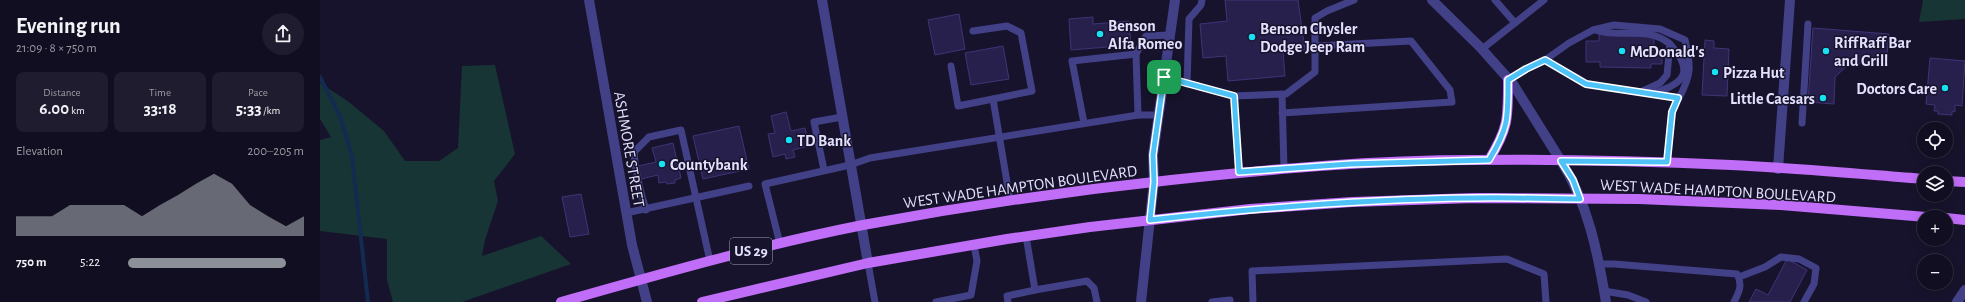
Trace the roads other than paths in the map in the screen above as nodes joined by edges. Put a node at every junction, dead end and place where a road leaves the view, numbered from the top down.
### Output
1 (589, 0) edge
2 (822, 0) edge
3 (1175, 0) edge
4 (1202, 0) edge
5 (1354, 0) edge
6 (1432, 0) edge
7 (1495, 0) edge
8 (1544, 0) edge
9 (1790, 0) edge
10 (1515, 23) junction
11 (1808, 24) dead end
12 (1593, 30) junction
13 (973, 31) dead end
14 (1170, 34) junction
15 (1670, 44) junction
16 (1315, 46) junction
17 (1482, 49) junction
18 (1136, 54) junction
19 (1545, 60) junction
20 (951, 66) dead end
21 (1164, 77) junction
22 (1508, 80) junction
23 (1187, 84) junction
24 (1641, 92) junction
25 (1654, 93) junction
26 (1282, 94) junction
27 (1234, 96) junction
28 (1678, 98) junction
29 (993, 99) junction
30 (1282, 112) junction
31 (1138, 115) junction
32 (1158, 115) junction
33 (842, 117) junction
34 (1084, 123) junction
35 (1802, 123) dead end
36 (1001, 137) junction
37 (1489, 160) junction
38 (1561, 161) junction
39 (1667, 162) junction
40 (850, 165) junction
41 (1778, 168) junction
42 (1284, 169) junction
43 (824, 170) junction
44 (1239, 172) junction
45 (1917, 178) edge
46 (1953, 181) edge
47 (1154, 182) junction
48 (1965, 182) edge
49 (749, 186) dead end
50 (696, 198) junction
51 (1580, 199) junction
52 (1010, 200) junction
53 (646, 210) junction
54 (626, 213) junction
55 (1917, 216) edge
56 (1953, 219) edge
57 (1150, 220) junction
58 (1965, 220) edge
59 (861, 226) junction
60 (1026, 236) junction
61 (780, 244) junction
62 (974, 245) junction
63 (710, 261) junction
64 (868, 263) junction
65 (1600, 264) junction
66 (1739, 277) junction
67 (641, 279) junction
68 (1035, 290) junction
69 (1965, 290) edge
70 (1604, 291) junction
71 (561, 302) edge
72 (647, 302) edge
73 (702, 302) edge
74 (875, 302) edge
75 (936, 302) edge
76 (1008, 302) edge
77 (1097, 302) edge
78 (1141, 302) edge
79 (1212, 302) edge
80 (1230, 302) edge
81 (1253, 302) edge
82 (1546, 302) edge
83 (1606, 302) edge
84 (1646, 302) edge
85 (1734, 302) edge
86 (1804, 302) edge
87 (1957, 302) edge

1 - 54 street, ASHMORE STREET
2 - 33 street
3 - 14 street
4 - 23 lane
5 - 16 lane
6 - 17 street
7 - 10 lane
8 - 10 lane
9 - 41 street
10 - 17 lane
11 - 35 lane
12 - 15 lane
12 - 19 lane
12 - 28 lane
13 - 29 lane
14 - 18 lane
14 - 21 street
15 - 24 lane
15 - 25 lane
16 - 26 lane
16 - 30 lane
17 - 22 street
18 - 31 lane
18 - 34 lane
19 - 22 lane
19 - 24 lane
20 - 29 lane
21 - 23 lane
21 - 32 street
22 - 37 main road
22 - 38 street
23 - 27 lane
24 - 25 lane
25 - 28 lane
26 - 27 lane
26 - 30 lane
27 - 44 lane
28 - 39 lane
29 - 36 lane
30 - 42 lane
31 - 32 lane
31 - 34 lane
32 - 47 street
33 - 40 street
33 - 43 lane
34 - 36 lane
36 - 40 lane
36 - 52 lane
37 - 38 main road, WEST WADE HAMPTON BOULEVARD / US 29
37 - 42 main road, WEST WADE HAMPTON BOULEVARD / US 29
38 - 39 main road, WEST WADE HAMPTON BOULEVARD / US 29
38 - 51 street
39 - 41 main road, WEST WADE HAMPTON BOULEVARD / US 29
40 - 43 lane
40 - 59 street
41 - 45 main road, WEST WADE HAMPTON BOULEVARD / US 29
42 - 44 main road, WEST WADE HAMPTON BOULEVARD / US 29
43 - 61 lane
44 - 47 main road, WEST WADE HAMPTON BOULEVARD / US 29
46 - 48 main road
47 - 52 main road, WEST WADE HAMPTON BOULEVARD / US 29
47 - 57 street
49 - 50 lane
50 - 53 lane
50 - 53 lane
50 - 63 lane
51 - 55 main road, WEST WADE HAMPTON BOULEVARD / US 29
51 - 57 main road, WEST WADE HAMPTON BOULEVARD / US 29
51 - 65 street
52 - 59 main road, WEST WADE HAMPTON BOULEVARD / US 29
53 - 54 lane
54 - 67 street, ASHMORE STREET
56 - 58 main road
57 - 60 main road, WEST WADE HAMPTON BOULEVARD / US 29
57 - 78 street
59 - 61 main road, WEST WADE HAMPTON BOULEVARD / US 29
59 - 64 street
60 - 62 main road, WEST WADE HAMPTON BOULEVARD / US 29
60 - 68 lane
61 - 63 main road, WEST WADE HAMPTON BOULEVARD / US 29
62 - 64 main road, WEST WADE HAMPTON BOULEVARD / US 29
62 - 75 lane
63 - 67 main road, WEST WADE HAMPTON BOULEVARD / US 29
64 - 73 main road, WEST WADE HAMPTON BOULEVARD / US 29
64 - 74 lane
65 - 66 lane
65 - 70 street
66 - 85 lane
66 - 86 lane
67 - 71 main road, WEST WADE HAMPTON BOULEVARD / US 29
67 - 72 street, ASHMORE STREET
68 - 76 lane
68 - 77 lane
69 - 87 street
70 - 83 street
70 - 84 lane
79 - 80 lane
81 - 82 lane

